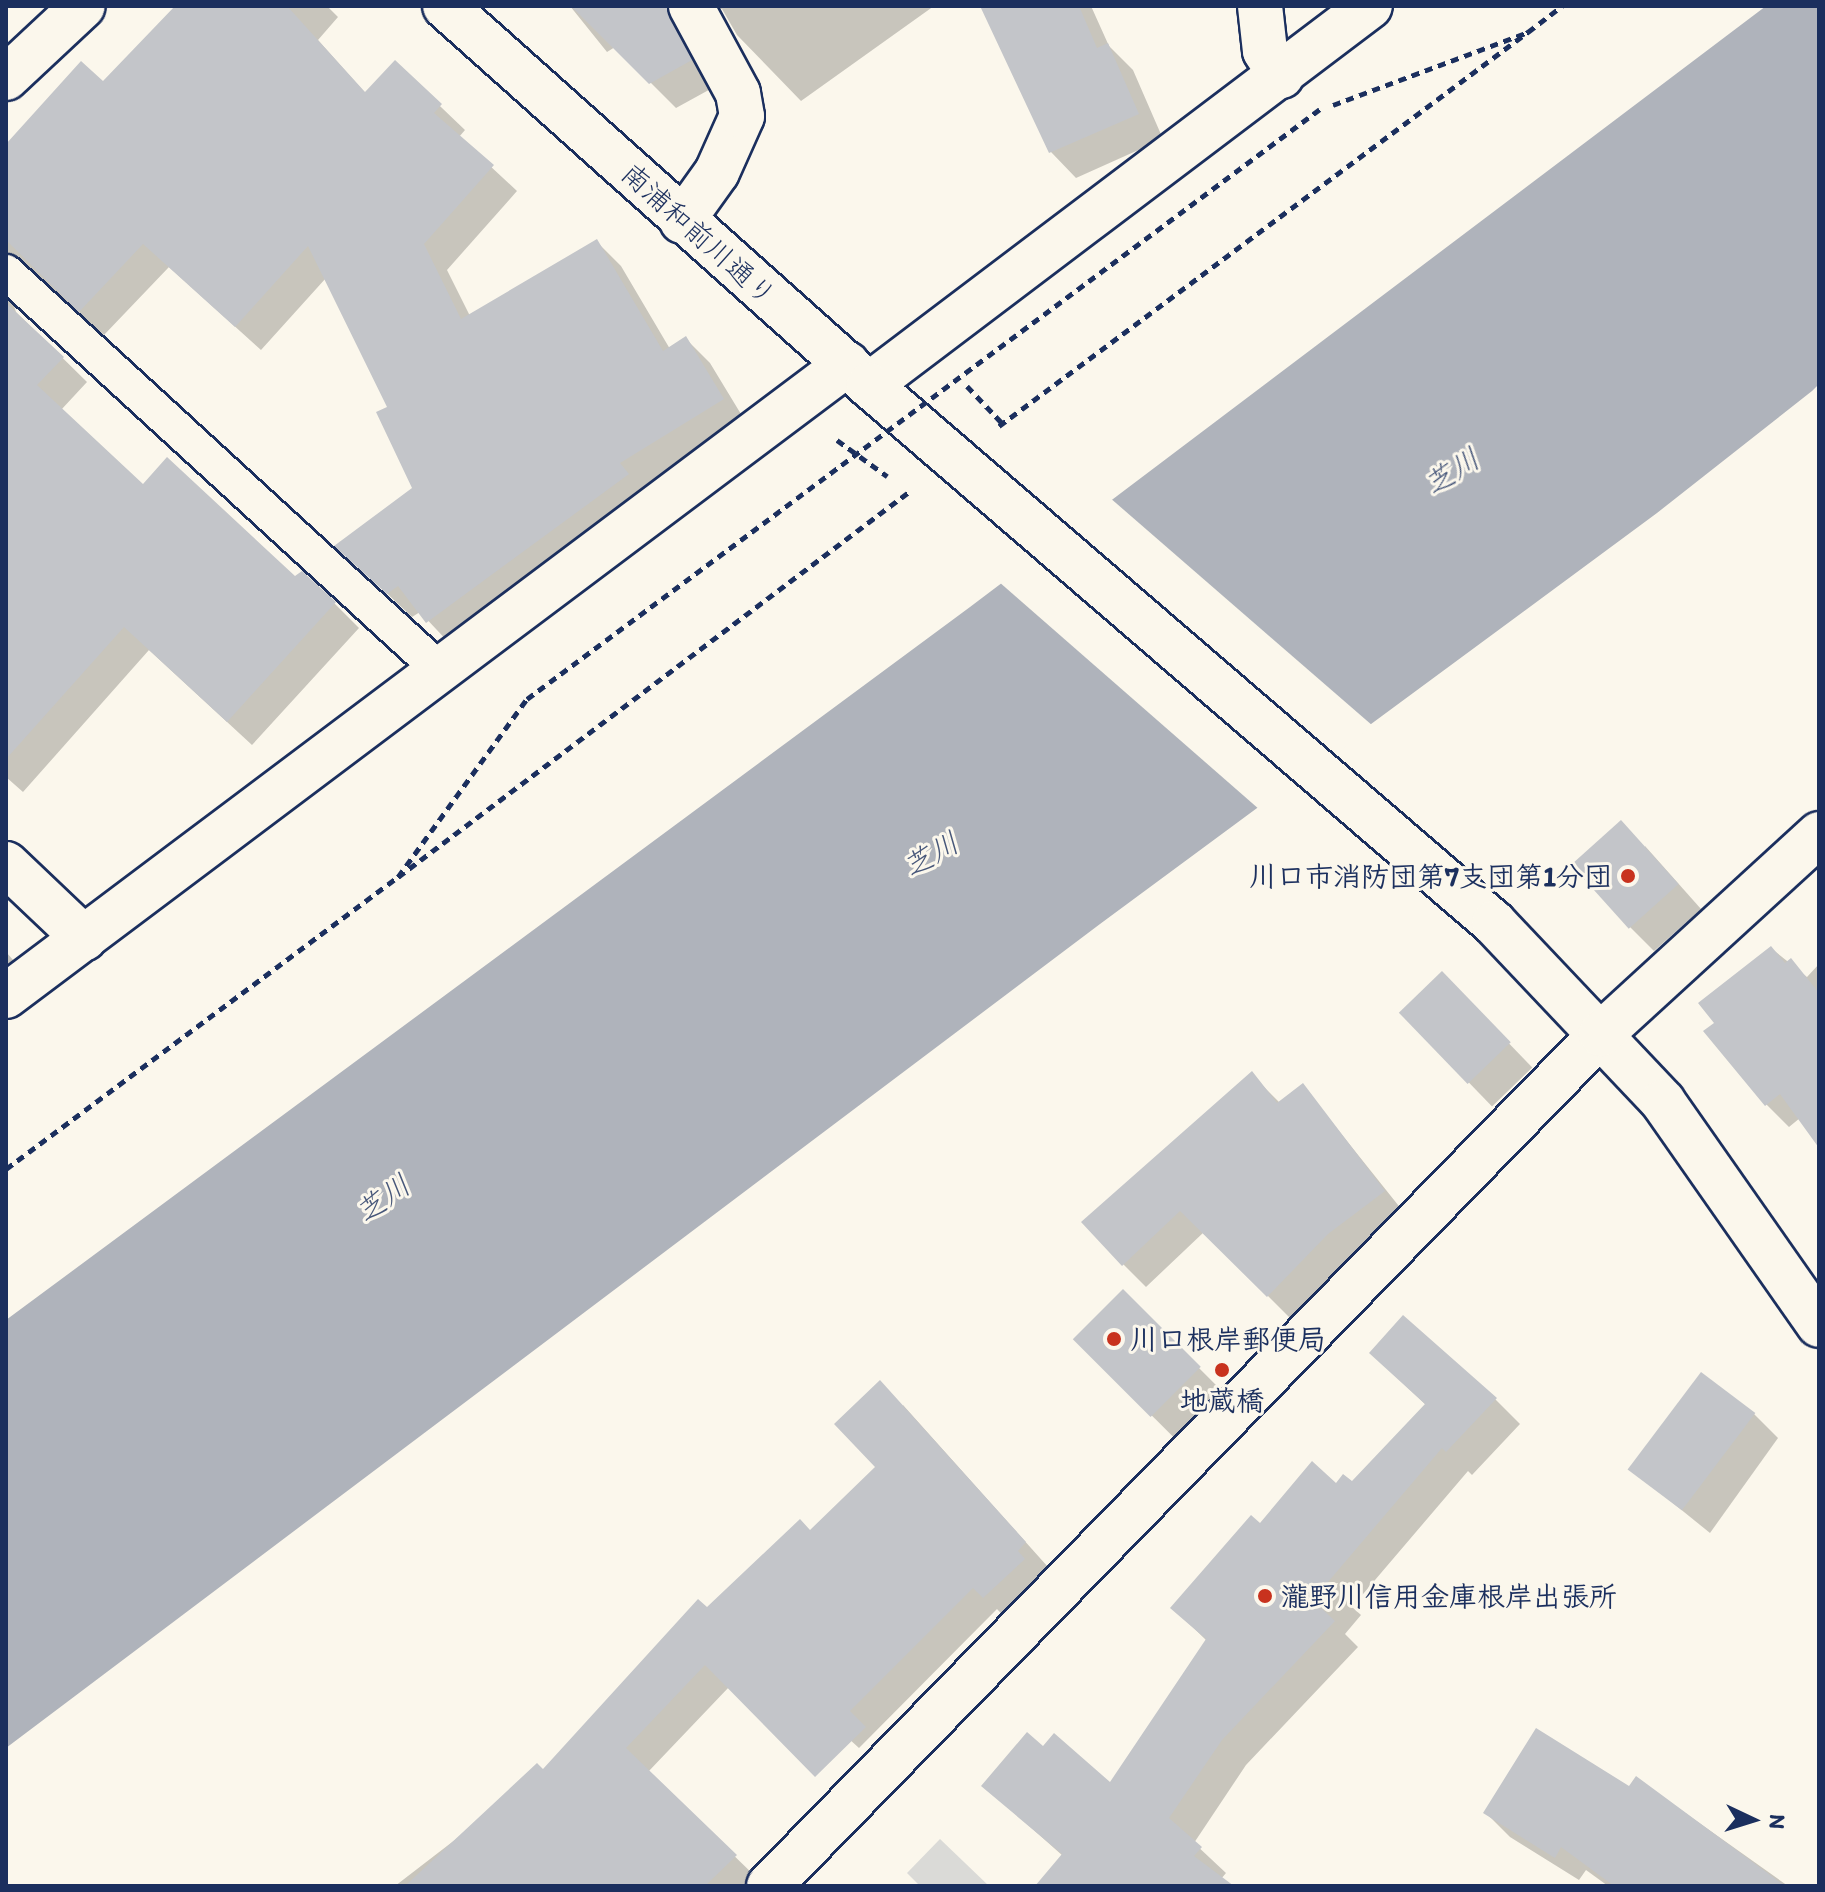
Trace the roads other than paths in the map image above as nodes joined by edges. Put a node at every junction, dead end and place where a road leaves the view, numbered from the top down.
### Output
1 (83, 6) edge
2 (445, 6) edge
3 (691, 6) edge
4 (1260, 6) edge
5 (1370, 6) edge
6 (1281, 76) junction
7 (6, 78) edge
8 (682, 221) junction
9 (6, 272) edge
10 (858, 374) junction
11 (442, 672) junction
12 (1819, 834) edge
13 (6, 864) edge
14 (84, 938) junction
15 (6, 996) edge
16 (1601, 1034) junction
17 (1819, 1325) edge
18 (769, 1886) edge

1 - 7 street
2 - 8 street, 南浦和前川通り
3 - 8 street
4 - 6 street
5 - 6 street
6 - 10 street
8 - 10 street, 南浦和前川通り
9 - 11 lane
10 - 11 street
10 - 16 street, 南浦和前川通り
11 - 14 street
12 - 16 street
13 - 14 street
14 - 15 street
16 - 17 street, 南浦和前川通り
16 - 18 street

